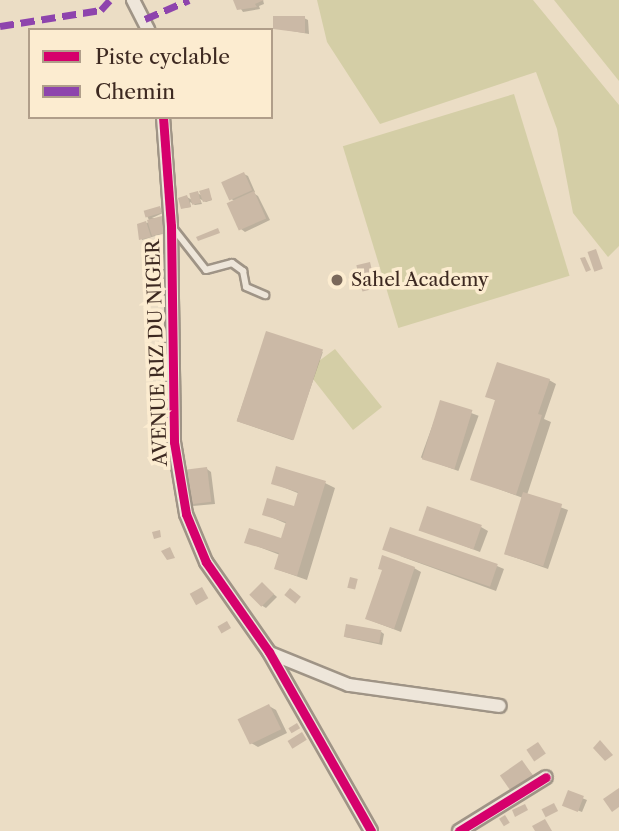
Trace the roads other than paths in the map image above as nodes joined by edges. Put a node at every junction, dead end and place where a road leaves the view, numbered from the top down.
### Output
1 (133, 0) edge
2 (147, 28) edge
3 (163, 119) edge
4 (171, 226) junction
5 (265, 295) dead end
6 (269, 652) junction
7 (499, 706) dead end
8 (546, 777) dead end
9 (371, 831) edge
10 (459, 831) edge

1 - 2 street
3 - 4 street, AVENUE RIZ DU NIGER
4 - 5 lane
4 - 6 street, AVENUE RIZ DU NIGER
6 - 7 street
6 - 9 street, AVENUE RIZ DU NIGER
8 - 10 street

